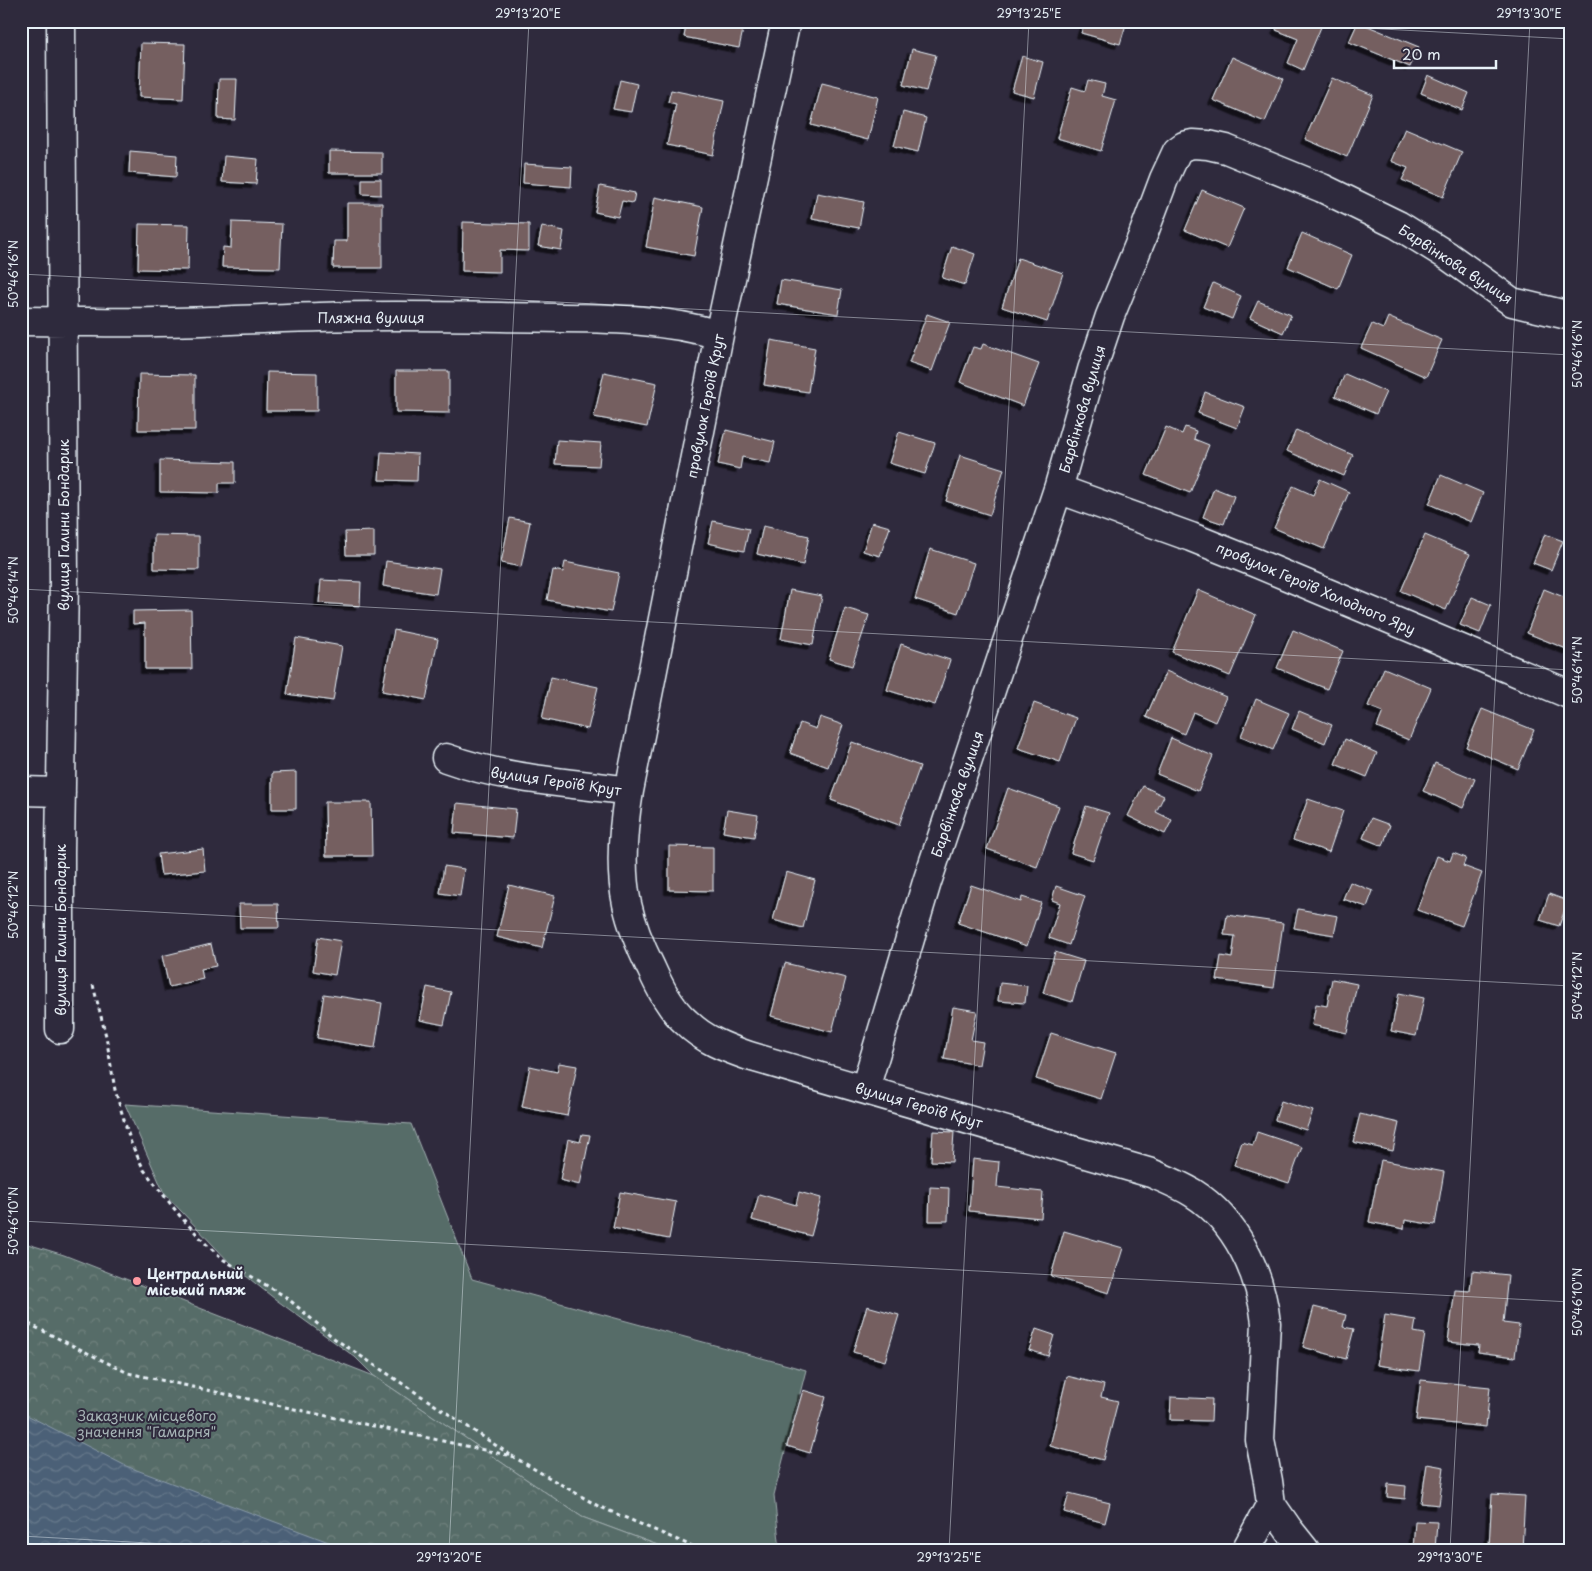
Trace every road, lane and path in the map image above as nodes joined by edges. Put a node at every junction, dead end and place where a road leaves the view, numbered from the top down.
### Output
1 (62, 21) edge
2 (786, 21) edge
3 (1571, 316) edge
4 (21, 321) edge
5 (62, 321) junction
6 (719, 335) junction
7 (1058, 489) junction
8 (1571, 695) edge
9 (446, 758) dead end
10 (21, 791) edge
11 (629, 791) junction
12 (62, 792) junction
13 (92, 978) dead end
14 (60, 1029) dead end
15 (865, 1089) junction
16 (21, 1320) edge
17 (512, 1456) junction
18 (1271, 1504) junction
19 (701, 1550) edge
20 (1246, 1550) edge
21 (1305, 1550) edge

1 - 5 street, вулиця Галини Бондарик
2 - 6 street, провулок Героїв Крут
3 - 7 street, Барвінкова вулиця
4 - 5 street, Пляжна вулиця
5 - 6 street, Пляжна вулиця
5 - 12 street, вулиця Галини Бондарик
6 - 11 street, провулок Героїв Крут
7 - 8 street, провулок Героїв Холодного Яру
7 - 15 street, Барвінкова вулиця
9 - 11 street, вулиця Героїв Крут
10 - 12 street
11 - 15 street, вулиця Героїв Крут
12 - 14 street, вулиця Галини Бондарик
13 - 17 path
15 - 18 street, вулиця Героїв Крут
16 - 17 path
17 - 19 path
18 - 20 street
18 - 21 street, вулиця Героїв Крут

